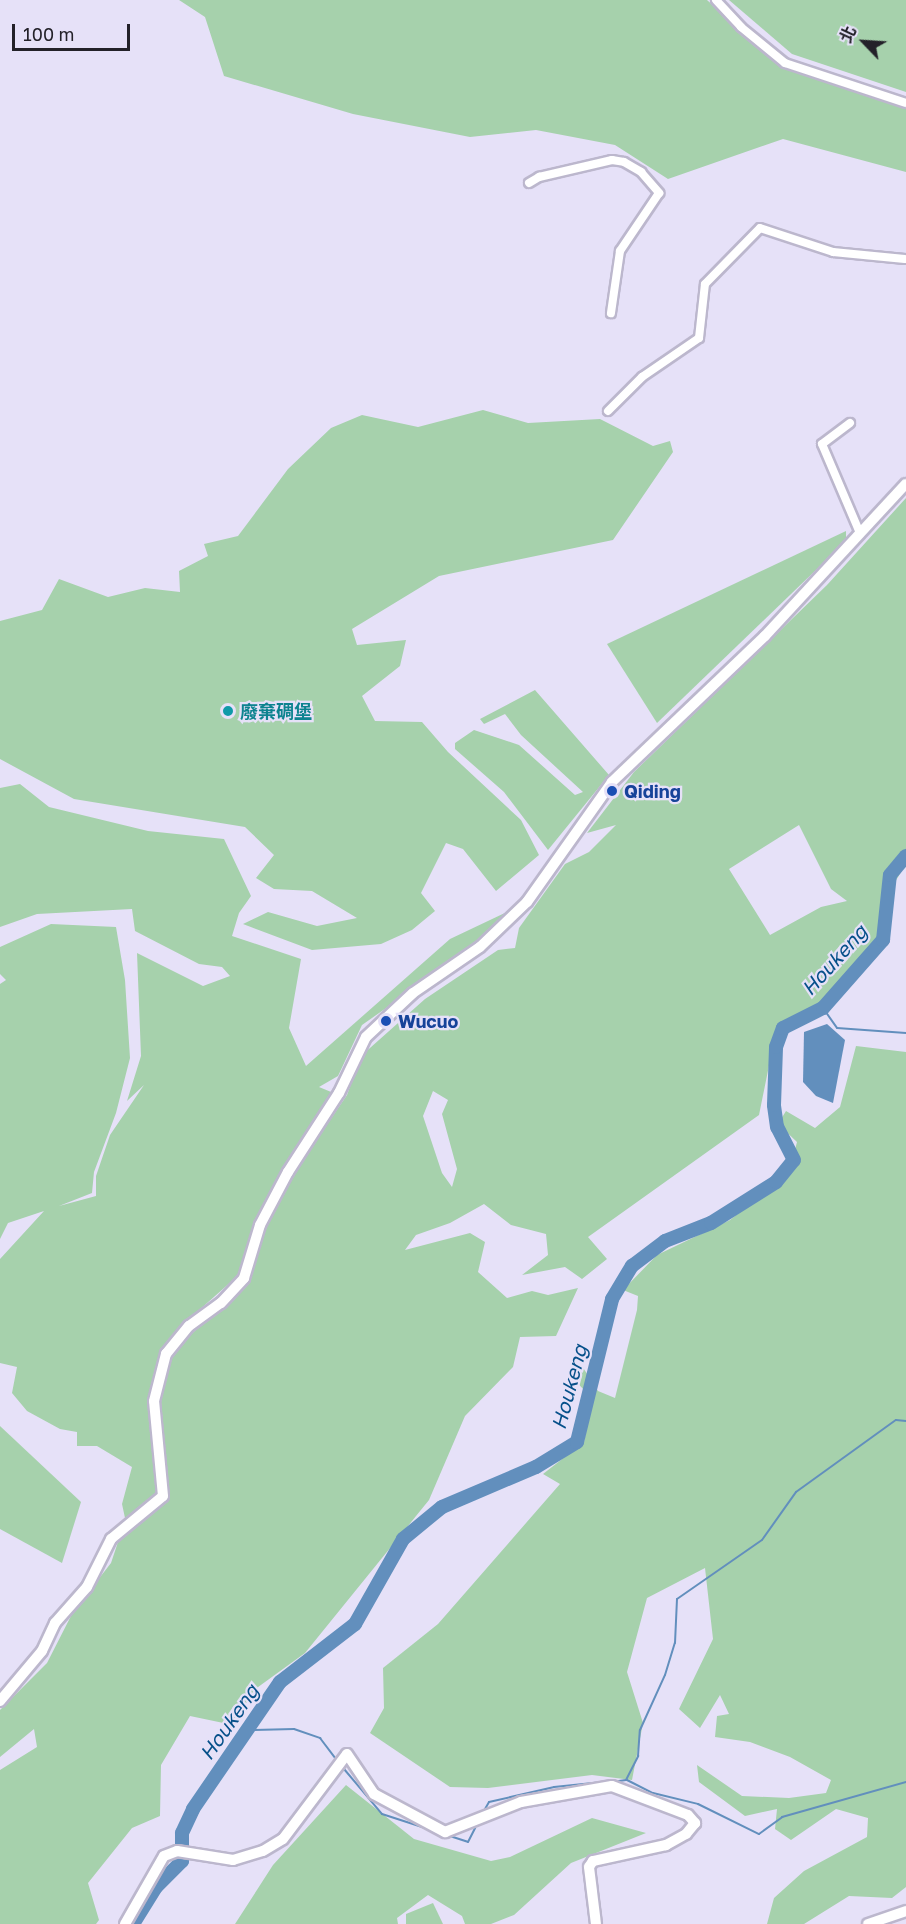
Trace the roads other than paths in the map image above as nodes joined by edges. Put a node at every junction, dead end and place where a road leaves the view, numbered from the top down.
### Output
1 (716, 0) edge
2 (906, 103) edge
3 (529, 183) dead end
4 (905, 259) edge
5 (611, 314) dead end
6 (608, 411) dead end
7 (850, 423) dead end
8 (906, 484) edge
9 (860, 533) junction
10 (0, 1701) edge
11 (906, 1911) edge
12 (125, 1924) edge
13 (596, 1924) edge
14 (868, 1924) edge

1 - 2 street
3 - 5 street
4 - 6 street
7 - 9 street
8 - 9 street
9 - 10 street
11 - 14 street
12 - 13 street

